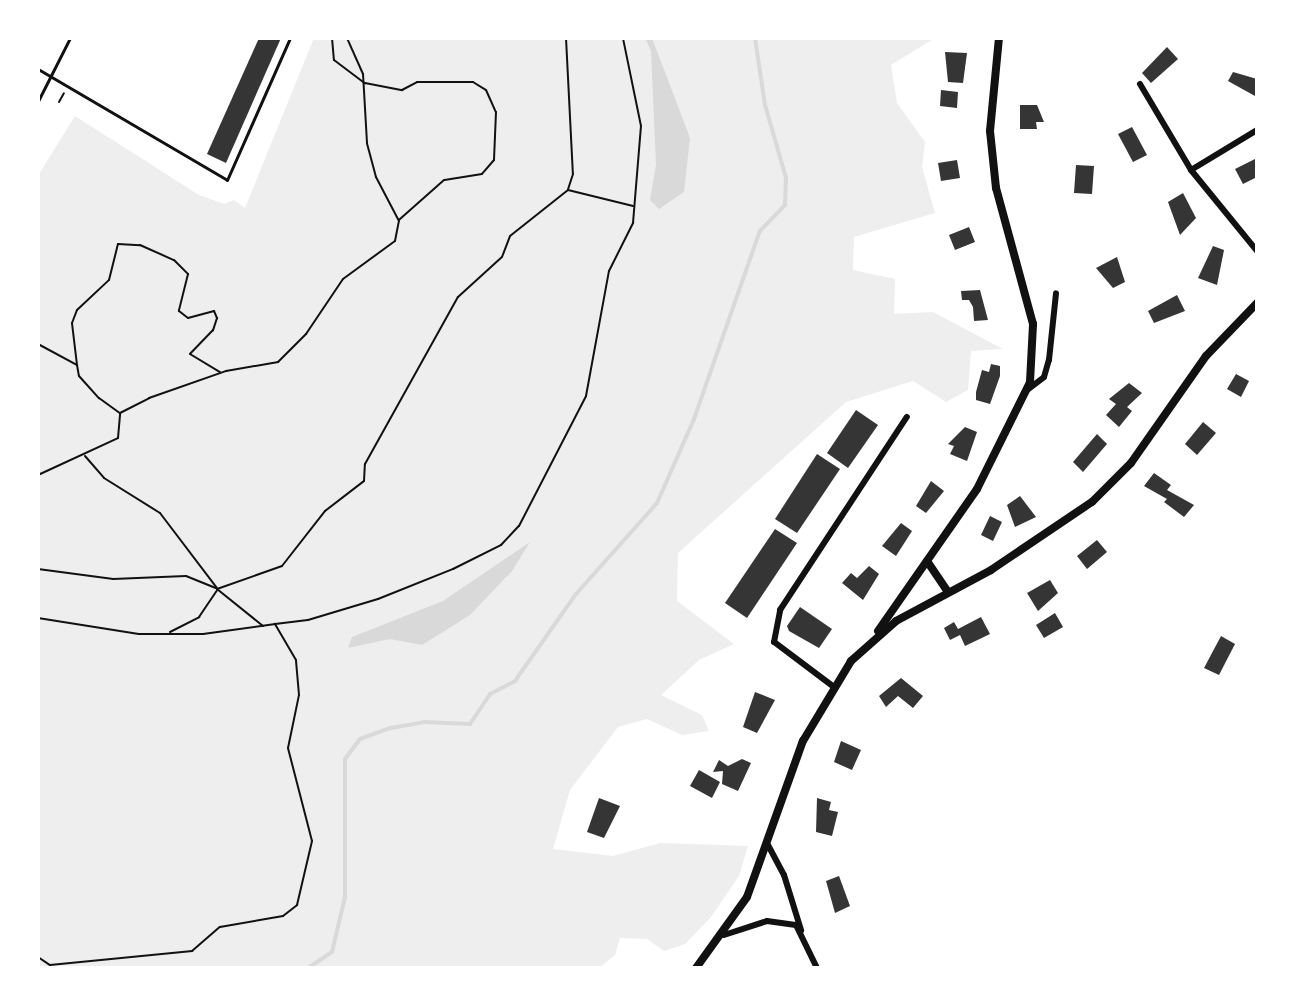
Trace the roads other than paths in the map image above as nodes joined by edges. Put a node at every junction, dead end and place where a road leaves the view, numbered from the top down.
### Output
1 (70, 38) edge
2 (290, 38) edge
3 (999, 38) edge
4 (38, 69) edge
5 (52, 76) junction
6 (1140, 84) dead end
7 (38, 101) edge
8 (1257, 130) edge
9 (1191, 170) junction
10 (1257, 251) edge
11 (1056, 293) dead end
12 (1257, 303) edge
13 (1027, 390) junction
14 (907, 417) dead end
15 (927, 561) junction
16 (947, 591) junction
17 (873, 638) junction
18 (834, 687) junction
19 (768, 845) junction
20 (802, 933) junction
21 (724, 935) junction
22 (696, 968) edge
23 (817, 968) edge

1 - 5 lane
2 - 5 lane
3 - 13 street
4 - 5 lane
5 - 7 lane
6 - 9 street
8 - 9 street
9 - 10 street
11 - 13 street
12 - 16 street
13 - 15 street
14 - 18 street
15 - 16 street
15 - 17 street
16 - 17 street
17 - 18 street
18 - 19 street
19 - 20 street
19 - 21 street
20 - 21 street
20 - 23 street
21 - 22 street

